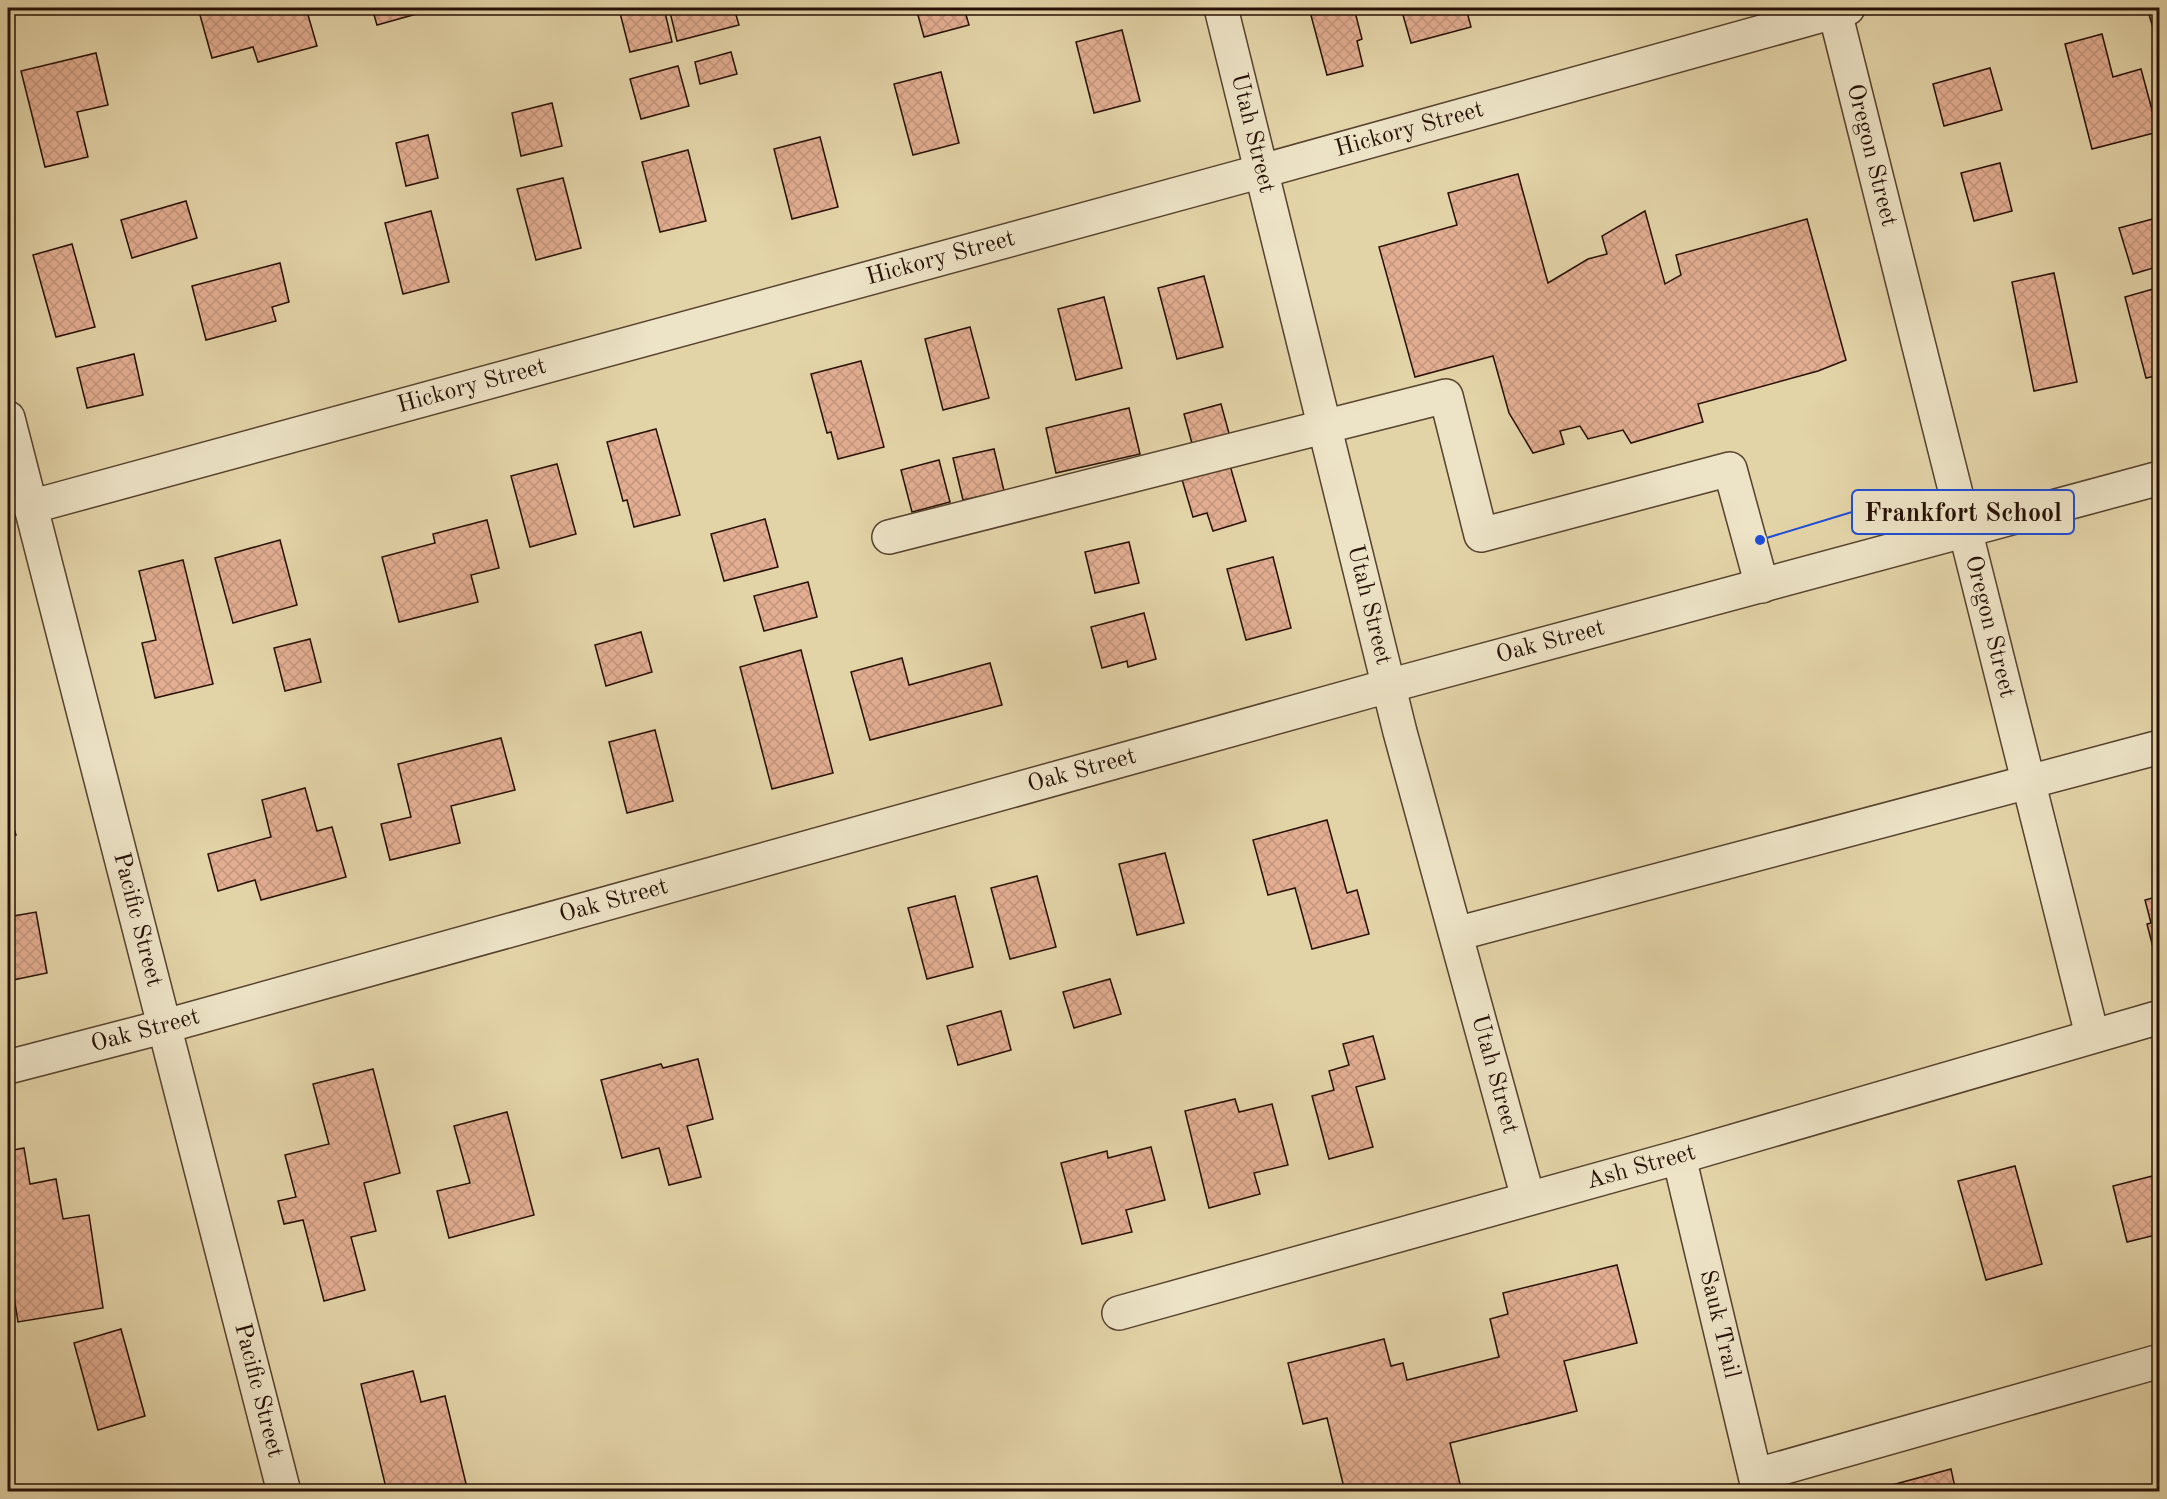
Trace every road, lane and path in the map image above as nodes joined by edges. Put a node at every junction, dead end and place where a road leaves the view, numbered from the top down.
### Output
1 (1221, 8) edge
2 (1839, 9) edge
3 (1262, 171) junction
4 (8, 418) edge
5 (1325, 425) junction
6 (2160, 478) edge
7 (30, 507) junction
8 (1965, 531) junction
9 (889, 537) dead end
10 (1762, 586) junction
11 (1388, 686) junction
12 (2160, 747) edge
13 (2029, 783) junction
14 (1456, 934) junction
15 (2160, 1017) edge
16 (162, 1027) junction
17 (2092, 1035) junction
18 (8, 1067) edge
19 (1679, 1156) junction
20 (1528, 1198) junction
21 (1119, 1313) dead end
22 (2160, 1361) edge
23 (1758, 1483) edge
24 (284, 1491) edge

1 - 3 street, Utah Street
2 - 3 street, Hickory Street
2 - 8 street, Oregon Street
3 - 5 street, Utah Street
3 - 7 street, Hickory Street
4 - 7 street, Pacific Street
5 - 9 street
5 - 10 street
5 - 11 street, Utah Street
6 - 8 street, Oak Street
7 - 16 street, Pacific Street
8 - 10 street, Oak Street
8 - 13 street, Oregon Street
10 - 11 street, Oak Street
11 - 14 street, Utah Street
11 - 16 street, Oak Street
12 - 13 street
13 - 14 street
13 - 17 street, Oregon Street
14 - 20 street, Utah Street
15 - 17 street, Ash Street
16 - 18 street, Oak Street
16 - 24 street, Pacific Street
17 - 19 street, Ash Street
19 - 20 street, Ash Street
19 - 23 street, Sauk Trail
20 - 21 street, Ash Street
22 - 23 street

